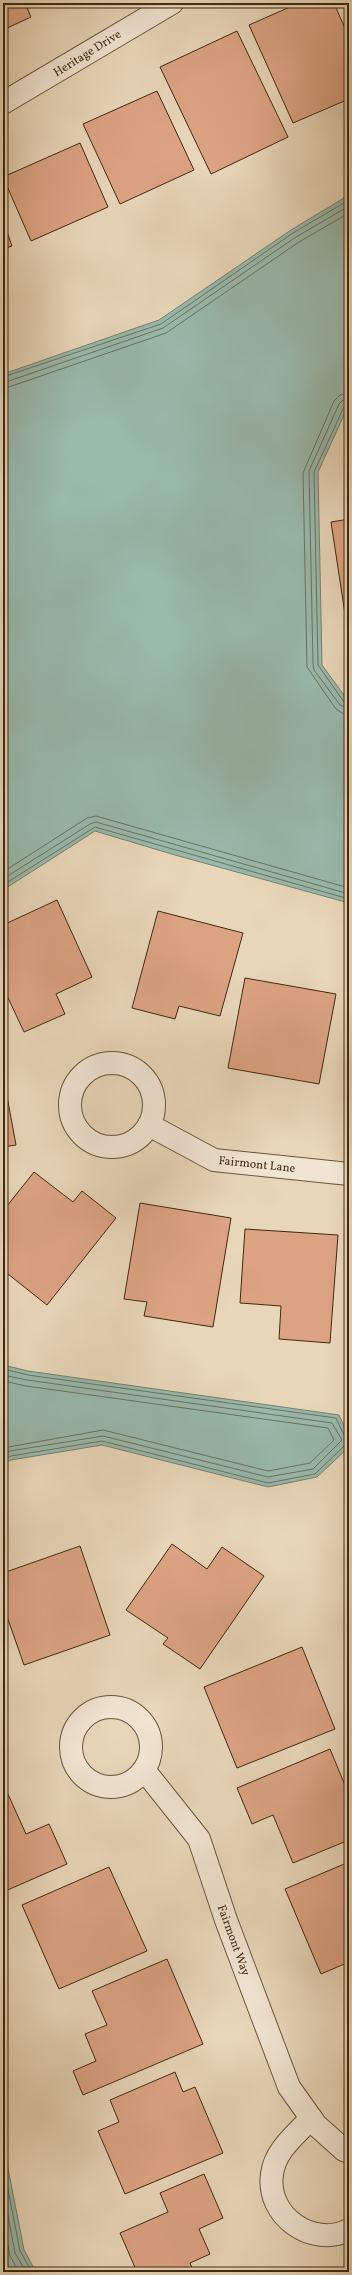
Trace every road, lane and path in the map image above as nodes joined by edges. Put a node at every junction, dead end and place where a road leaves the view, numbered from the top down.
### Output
1 (172, 3) edge
2 (3, 103) edge
3 (150, 1125) dead end
4 (349, 1174) edge
5 (144, 1770) dead end
6 (311, 2118) junction
7 (349, 2152) edge
8 (349, 2230) edge

1 - 2 street, Heritage Drive
3 - 4 street, Fairmont Lane
5 - 6 street, Fairmont Way
6 - 7 street, Fairmont Way
6 - 8 street

